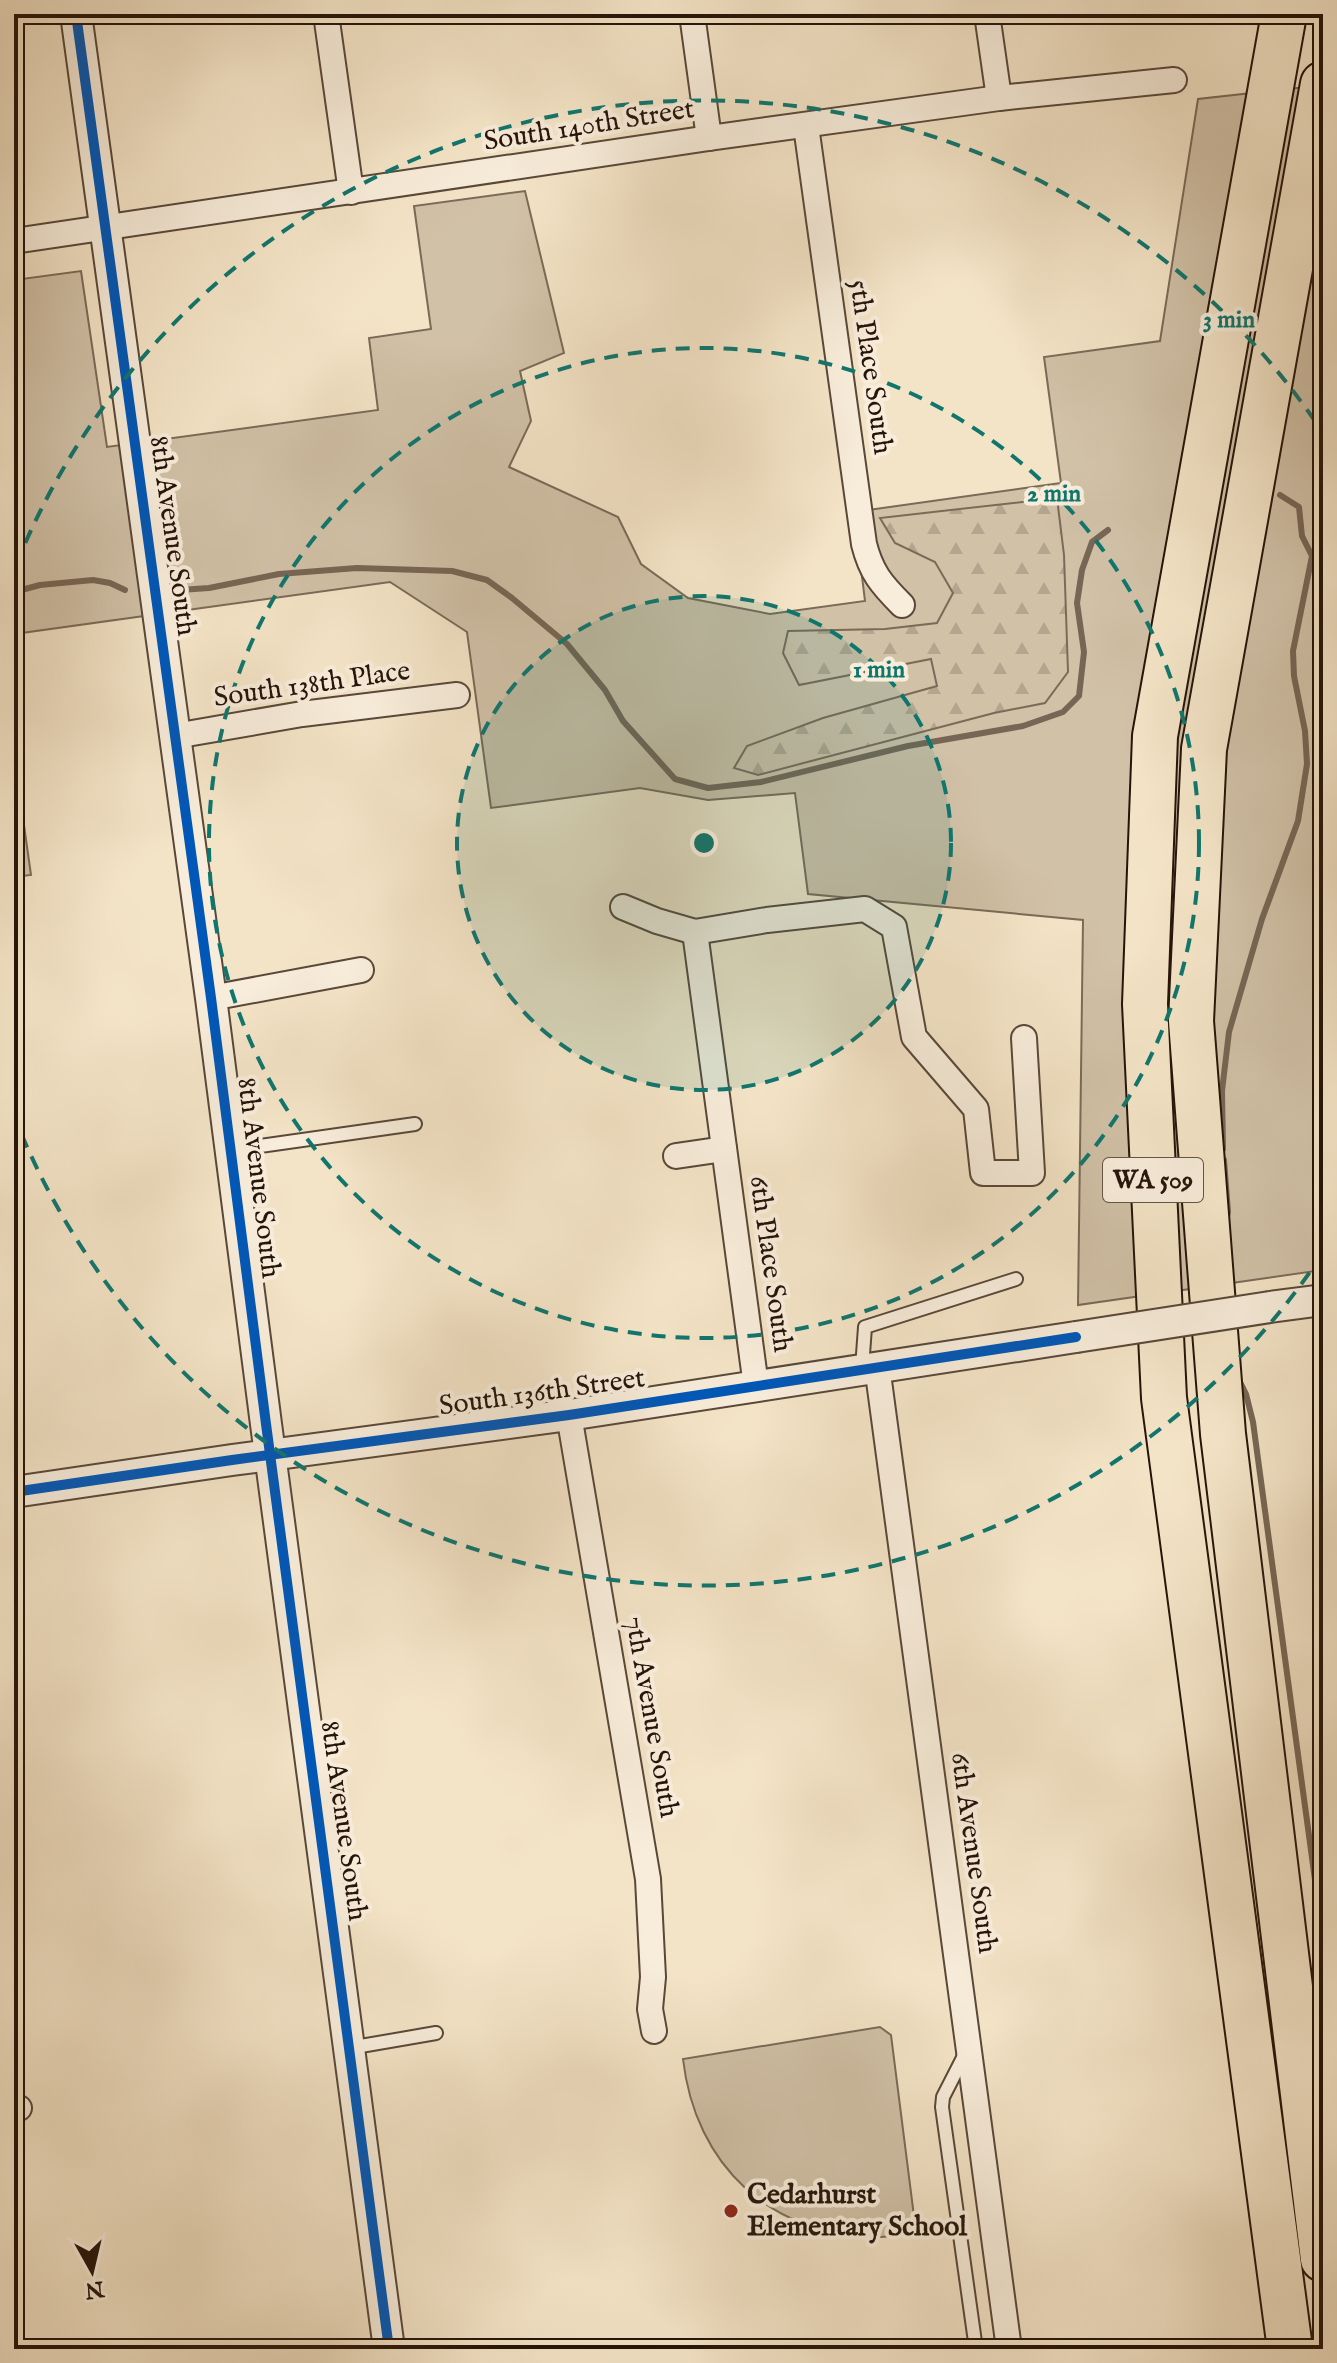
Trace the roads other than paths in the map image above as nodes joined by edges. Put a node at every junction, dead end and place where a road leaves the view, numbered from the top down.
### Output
1 (76, 14) edge
2 (326, 14) edge
3 (692, 14) edge
4 (987, 14) edge
5 (1284, 14) edge
6 (1174, 80) dead end
7 (1323, 84) edge
8 (999, 98) junction
9 (806, 126) junction
10 (709, 138) junction
11 (351, 192) junction
12 (105, 227) junction
13 (14, 241) edge
14 (902, 605) dead end
15 (457, 695) dead end
16 (175, 736) junction
17 (623, 907) dead end
18 (695, 932) junction
19 (361, 970) dead end
20 (211, 998) junction
21 (1024, 1038) dead end
22 (415, 1124) dead end
23 (724, 1149) junction
24 (231, 1150) junction
25 (676, 1156) dead end
26 (1016, 1279) dead end
27 (1323, 1300) edge
28 (870, 1367) junction
29 (756, 1386) junction
30 (569, 1415) junction
31 (271, 1456) junction
32 (14, 1492) edge
33 (654, 2031) dead end
34 (436, 2033) dead end
35 (349, 2048) junction
36 (969, 2048) junction
37 (1323, 2259) edge
38 (389, 2349) edge
39 (976, 2349) edge
40 (1009, 2349) edge
41 (1290, 2349) edge

1 - 12 street, 8th Avenue South
2 - 11 street
3 - 10 street
4 - 8 street
5 - 41 highway, WA 509
6 - 8 street, South 140th Street
7 - 37 highway, WA 509
8 - 9 street, South 140th Street
9 - 10 street, South 140th Street
9 - 14 street, 5th Place South
10 - 11 street, South 140th Street
11 - 12 street, South 140th Street
12 - 13 street, South 140th Street
12 - 16 street, 8th Avenue South
15 - 16 street, South 138th Place
16 - 20 street, 8th Avenue South
17 - 18 street
18 - 21 street
18 - 23 street, 6th Place South
19 - 20 street
20 - 24 street, 8th Avenue South
22 - 24 lane
23 - 25 street, 6th Place South
23 - 29 street, 6th Place South
24 - 31 street, 8th Avenue South
26 - 28 lane
27 - 28 street, South 136th Street, bridge
28 - 29 street, South 136th Street
28 - 36 street, 6th Avenue South
29 - 30 street, South 136th Street
30 - 31 street, South 136th Street
30 - 33 street, 7th Avenue South
31 - 32 street, South 136th Street
31 - 35 street, 8th Avenue South
34 - 35 lane
35 - 38 street, 8th Avenue South
36 - 39 lane
36 - 40 street, 6th Avenue South

